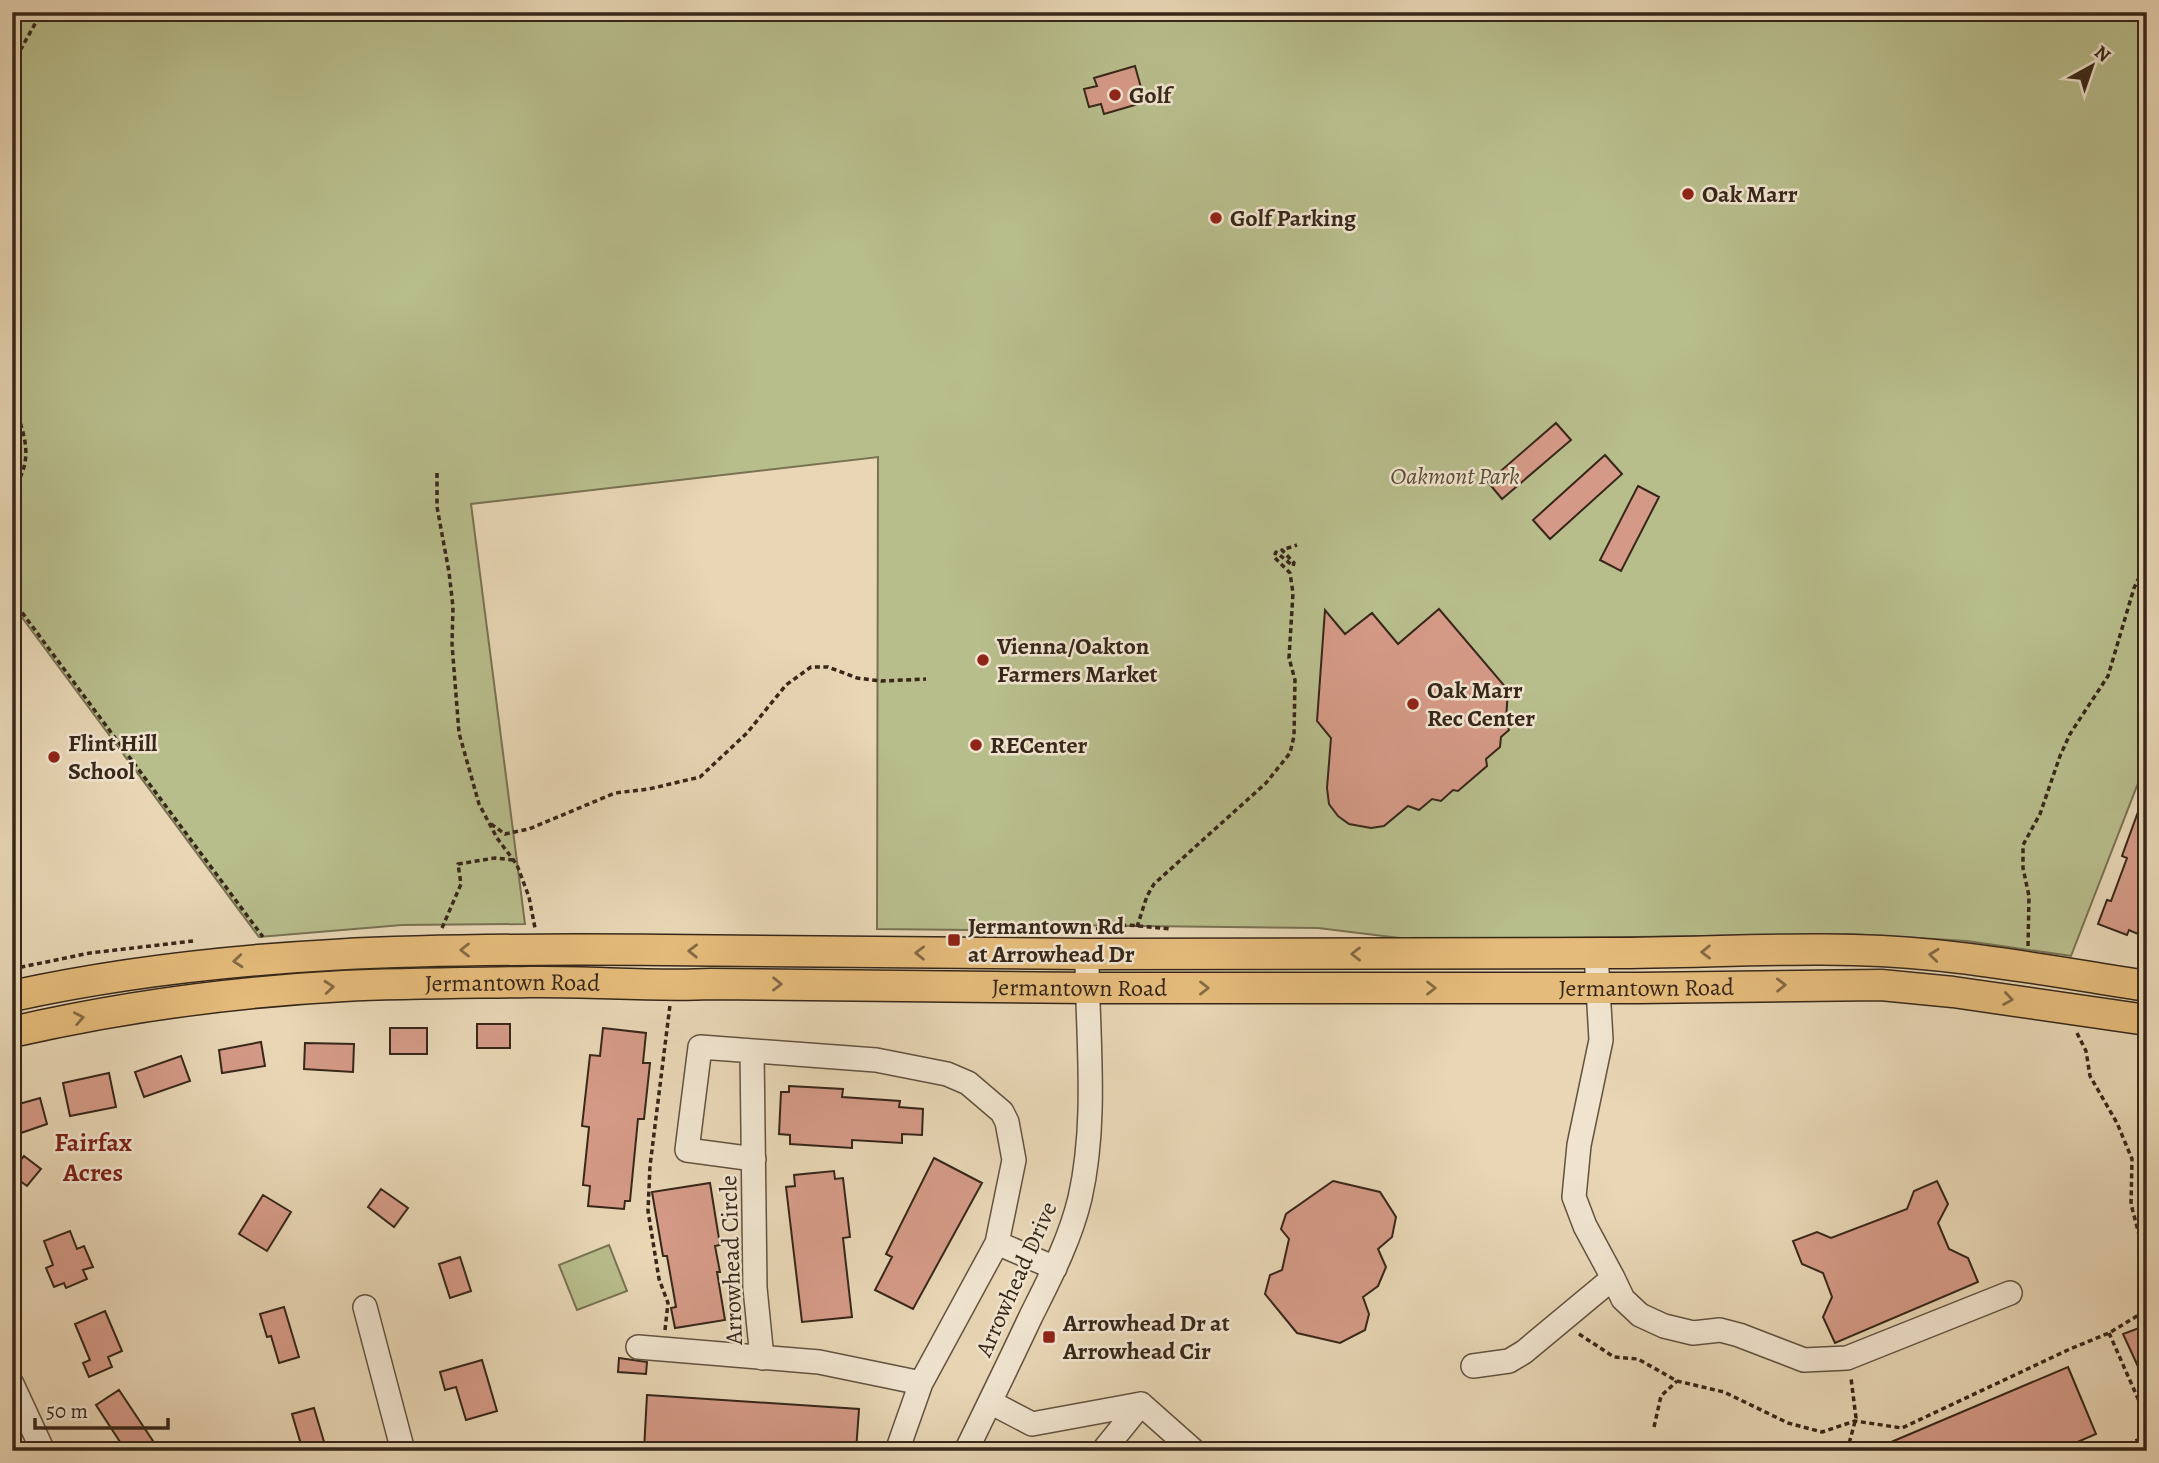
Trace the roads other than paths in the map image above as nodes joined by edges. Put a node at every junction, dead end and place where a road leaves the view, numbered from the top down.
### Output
1 (1596, 953) junction
2 (1087, 954) junction
3 (2147, 986) edge
4 (1087, 988) junction
5 (1598, 988) junction
6 (12, 996) edge
7 (2147, 1020) edge
8 (12, 1032) edge
9 (752, 1051) junction
10 (754, 1159) junction
11 (998, 1243) junction
12 (1055, 1268) junction
13 (1613, 1278) junction
14 (2011, 1293) dead end
15 (365, 1307) dead end
16 (638, 1348) dead end
17 (762, 1358) junction
18 (1473, 1366) dead end
19 (921, 1383) junction
20 (12, 1384) edge
21 (990, 1402) junction
22 (1141, 1404) junction
23 (43, 1451) edge
24 (403, 1451) edge
25 (897, 1451) edge
26 (966, 1451) edge
27 (1103, 1451) edge
28 (1194, 1451) edge

1 -> 2 main road, Jermantown Road
3 -> 1 main road, Jermantown Road
1 - 5 street
2 - 4 street, Arrowhead Drive
2 -> 6 main road, Jermantown Road
4 -> 5 main road, Jermantown Road
8 -> 4 main road, Jermantown Road
4 - 12 street, Arrowhead Drive
5 -> 7 main road, Jermantown Road
5 - 13 street
9 - 10 street, Arrowhead Circle
9 - 10 street, Arrowhead Circle
9 - 11 street, Arrowhead Circle
10 - 17 street, Arrowhead Circle
11 - 12 street
11 - 19 street, Arrowhead Circle
12 - 21 street, Arrowhead Drive
13 - 14 street
13 - 18 street
15 - 24 street
16 - 17 street, Arrowhead Circle
17 - 19 street, Arrowhead Circle
19 - 25 street, Arrowhead Circle
20 - 23 street
21 - 22 street
21 - 26 street, Arrowhead Drive
22 - 27 street
22 - 28 street

